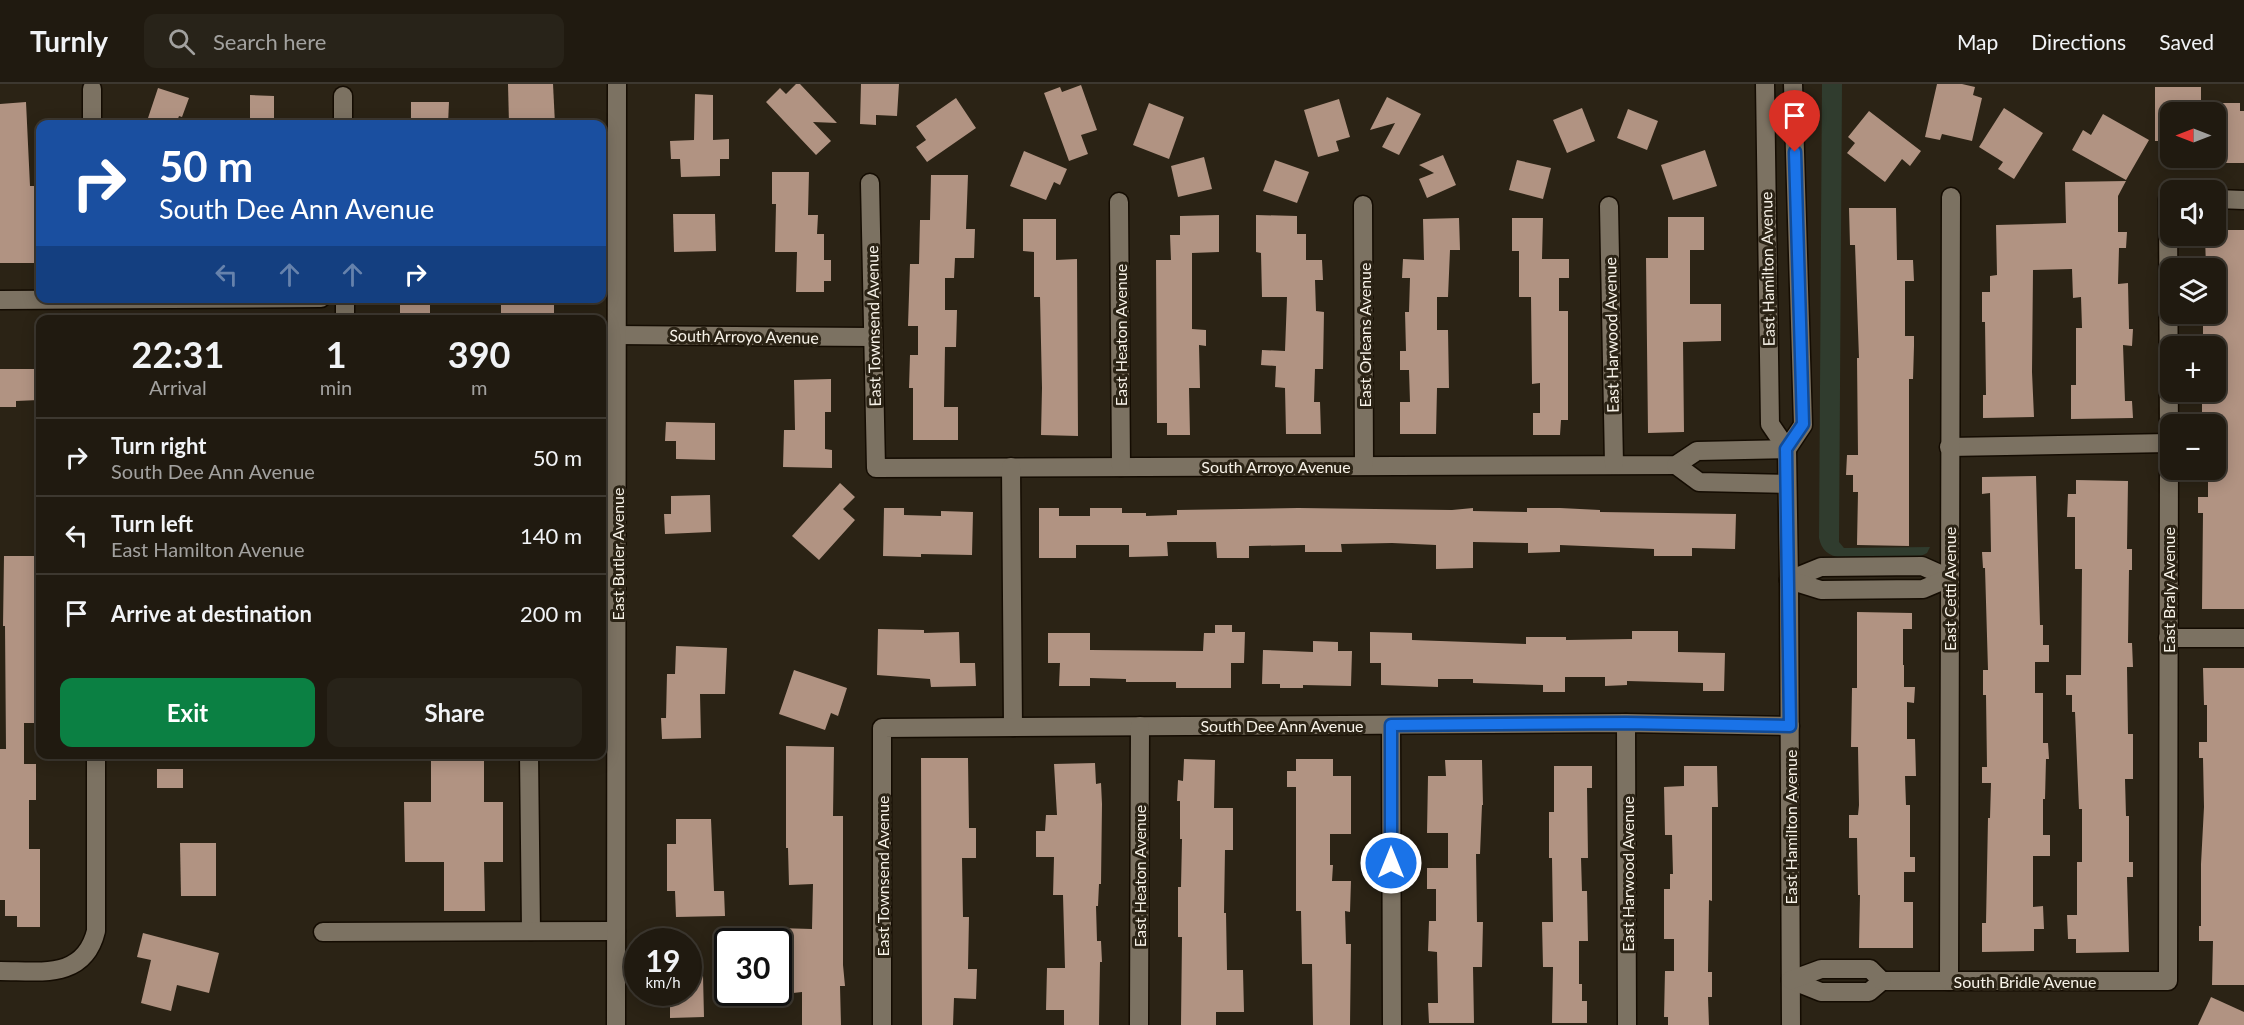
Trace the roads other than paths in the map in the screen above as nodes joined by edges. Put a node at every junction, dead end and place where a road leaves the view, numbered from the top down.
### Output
1 (617, 84) edge
2 (1765, 84) edge
3 (1793, 84) edge
4 (92, 89) dead end
5 (343, 96) dead end
6 (92, 120) edge
7 (343, 120) edge
8 (870, 183) dead end
9 (1951, 197) dead end
10 (2226, 199) edge
11 (2244, 200) edge
12 (1119, 202) dead end
13 (1363, 205) dead end
14 (1609, 206) dead end
15 (2169, 246) edge
16 (0, 300) edge
17 (36, 300) edge
18 (615, 335) junction
19 (873, 337) junction
20 (2169, 414) edge
21 (2160, 443) edge
22 (1949, 447) junction
23 (1786, 449) junction
24 (1614, 464) junction
25 (1364, 465) junction
26 (1676, 465) junction
27 (1011, 467) junction
28 (1121, 467) junction
29 (876, 468) joint
30 (2169, 480) edge
31 (1787, 484) junction
32 (609, 566) edge
33 (1789, 580) junction
34 (2168, 638) junction
35 (2244, 638) edge
36 (1626, 723) junction
37 (1391, 725) junction
38 (1140, 726) junction
39 (1790, 726) junction
40 (1013, 727) junction
41 (882, 728) joint
42 (609, 733) edge
43 (96, 759) edge
44 (529, 759) edge
45 (531, 931) junction
46 (616, 931) junction
47 (323, 932) dead end
48 (0, 971) edge
49 (1791, 980) junction
50 (1949, 981) junction
51 (2168, 981) joint
52 (616, 1025) edge
53 (882, 1025) edge
54 (1139, 1025) edge
55 (1392, 1025) edge
56 (1627, 1025) edge
57 (1791, 1025) edge

1 - 18 street, East Butler Avenue
2 - 23 street, East Hamilton Avenue
3 - 23 street, East Hamilton Avenue
4 - 6 street
5 - 7 street
8 - 19 street, East Townsend Avenue
9 - 22 street, East Cetti Avenue
10 - 11 street
12 - 28 street, East Heaton Avenue
13 - 25 street, East Orleans Avenue
14 - 24 street, East Harwood Avenue
15 - 20 street, East Braly Avenue
16 - 17 street
18 - 19 street, South Arroyo Avenue
18 - 32 street, East Butler Avenue
19 - 29 street, East Townsend Avenue
21 - 22 street
22 - 50 street, East Cetti Avenue
23 - 26 street, South Arroyo Avenue
23 - 31 street, East Hamilton Avenue
24 - 25 street, South Arroyo Avenue
24 - 26 street, South Arroyo Avenue
25 - 28 street, South Arroyo Avenue
26 - 31 street
27 - 28 street, South Arroyo Avenue
27 - 29 street, South Arroyo Avenue
27 - 40 street
30 - 34 street, East Braly Avenue
31 - 33 street, East Hamilton Avenue
32 - 42 street, East Butler Avenue
33 - 33 street
33 - 39 street, East Hamilton Avenue
34 - 35 street
34 - 51 street, East Braly Avenue
36 - 37 street, South Dee Ann Avenue
36 - 39 street, South Dee Ann Avenue
36 - 56 street, East Harwood Avenue
37 - 38 street, South Dee Ann Avenue
37 - 55 street
38 - 40 street, South Dee Ann Avenue
38 - 54 street, East Heaton Avenue
39 - 49 street, East Hamilton Avenue
40 - 41 street, South Dee Ann Avenue
41 - 53 street, East Townsend Avenue
42 - 46 street, East Butler Avenue
43 - 48 street
44 - 45 street
45 - 46 street
45 - 47 street
46 - 52 street, East Butler Avenue
49 - 50 street, South Bridle Avenue
49 - 57 street, East Hamilton Avenue
50 - 51 street, South Bridle Avenue

